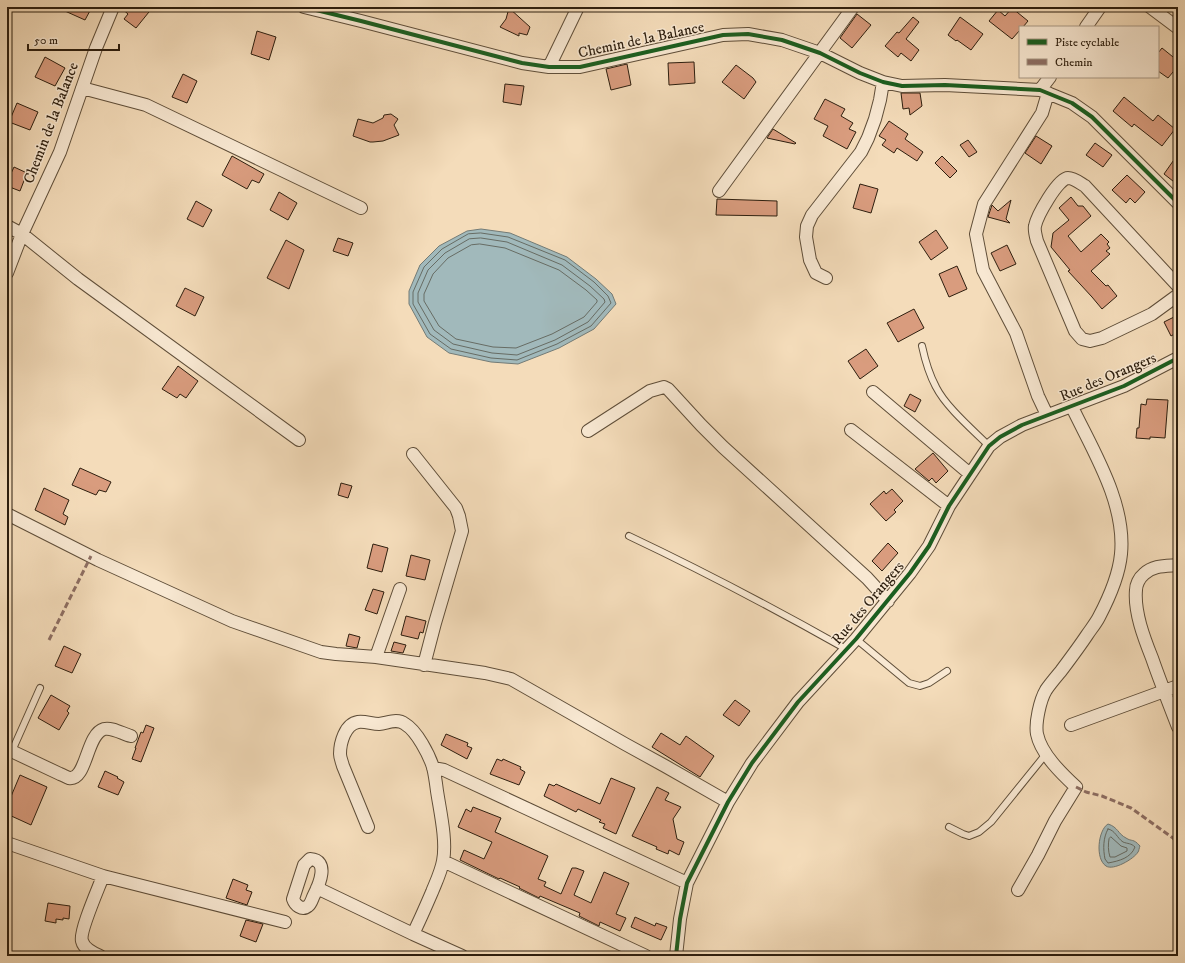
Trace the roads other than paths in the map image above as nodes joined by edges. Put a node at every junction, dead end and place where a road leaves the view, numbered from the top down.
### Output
1 (113, 7) edge
2 (304, 7) edge
3 (578, 7) edge
4 (853, 7) edge
5 (1100, 7) edge
6 (1150, 7) edge
7 (1087, 26) edge
8 (1178, 28) edge
9 (820, 53) junction
10 (549, 67) junction
11 (1050, 78) edge
12 (883, 82) junction
13 (82, 88) junction
14 (1044, 91) junction
15 (719, 191) dead end
16 (1178, 203) edge
17 (361, 208) dead end
18 (7, 226) edge
19 (22, 234) junction
20 (7, 273) edge
21 (826, 278) dead end
22 (1178, 286) edge
23 (1178, 296) edge
24 (922, 346) dead end
25 (1178, 358) edge
26 (873, 392) dead end
27 (1072, 407) junction
28 (1047, 416) junction
29 (851, 430) dead end
30 (588, 431) dead end
31 (299, 440) dead end
32 (989, 446) junction
33 (413, 454) dead end
34 (970, 474) junction
35 (949, 506) junction
36 (7, 514) edge
37 (629, 536) dead end
38 (1178, 565) edge
39 (400, 589) dead end
40 (888, 601) junction
41 (856, 639) junction
42 (846, 649) junction
43 (376, 657) junction
44 (424, 665) junction
45 (947, 671) dead end
46 (1178, 686) edge
47 (40, 688) dead end
48 (1163, 691) junction
49 (1071, 725) dead end
50 (1178, 727) edge
51 (131, 736) dead end
52 (10, 750) edge
53 (1046, 754) junction
54 (433, 768) junction
55 (728, 802) junction
56 (368, 827) dead end
57 (949, 827) dead end
58 (7, 843) edge
59 (443, 861) junction
60 (103, 876) junction
61 (687, 883) junction
62 (317, 888) dead end
63 (1018, 890) dead end
64 (285, 922) dead end
65 (414, 934) junction
66 (100, 956) edge
67 (462, 956) edge
68 (646, 956) edge
69 (676, 956) edge

1 - 13 street, Chemin de la Balance
2 - 10 street, Chemin de la Balance
3 - 10 street
4 - 9 street
5 - 7 street
6 - 8 street
9 - 10 street, Chemin de la Balance
9 - 12 street, Chemin de la Balance
9 - 15 street
11 - 14 street
12 - 14 street, Chemin de la Balance
12 - 21 street
13 - 17 street
13 - 19 street, Chemin de la Balance
14 - 16 street, Chemin de la Balance
14 - 28 street
18 - 19 street
19 - 20 street, Chemin de la Balance
19 - 31 street
22 - 23 street
24 - 32 lane
25 - 27 street, Rue des Orangers
26 - 34 street
27 - 28 street, Rue des Orangers
27 - 53 street
28 - 32 street, Rue des Orangers
29 - 35 street
30 - 40 street
32 - 34 street, Rue des Orangers
33 - 44 street
34 - 35 street, Rue des Orangers
35 - 40 street, Rue des Orangers
36 - 43 street
37 - 42 lane
38 - 48 street
39 - 43 street
40 - 41 street, Rue des Orangers
41 - 42 street, Rue des Orangers
41 - 45 lane
42 - 55 street, Rue des Orangers
43 - 44 street
44 - 55 street
46 - 48 street
47 - 52 lane
48 - 49 street
48 - 50 street
51 - 52 street
53 - 57 lane
53 - 63 street
54 - 56 street
54 - 59 street
54 - 61 street
55 - 61 street, Rue des Orangers
58 - 60 street
59 - 65 street
59 - 68 street
60 - 64 street
60 - 66 street
61 - 69 street, Rue des Orangers
62 - 65 street
65 - 67 street

